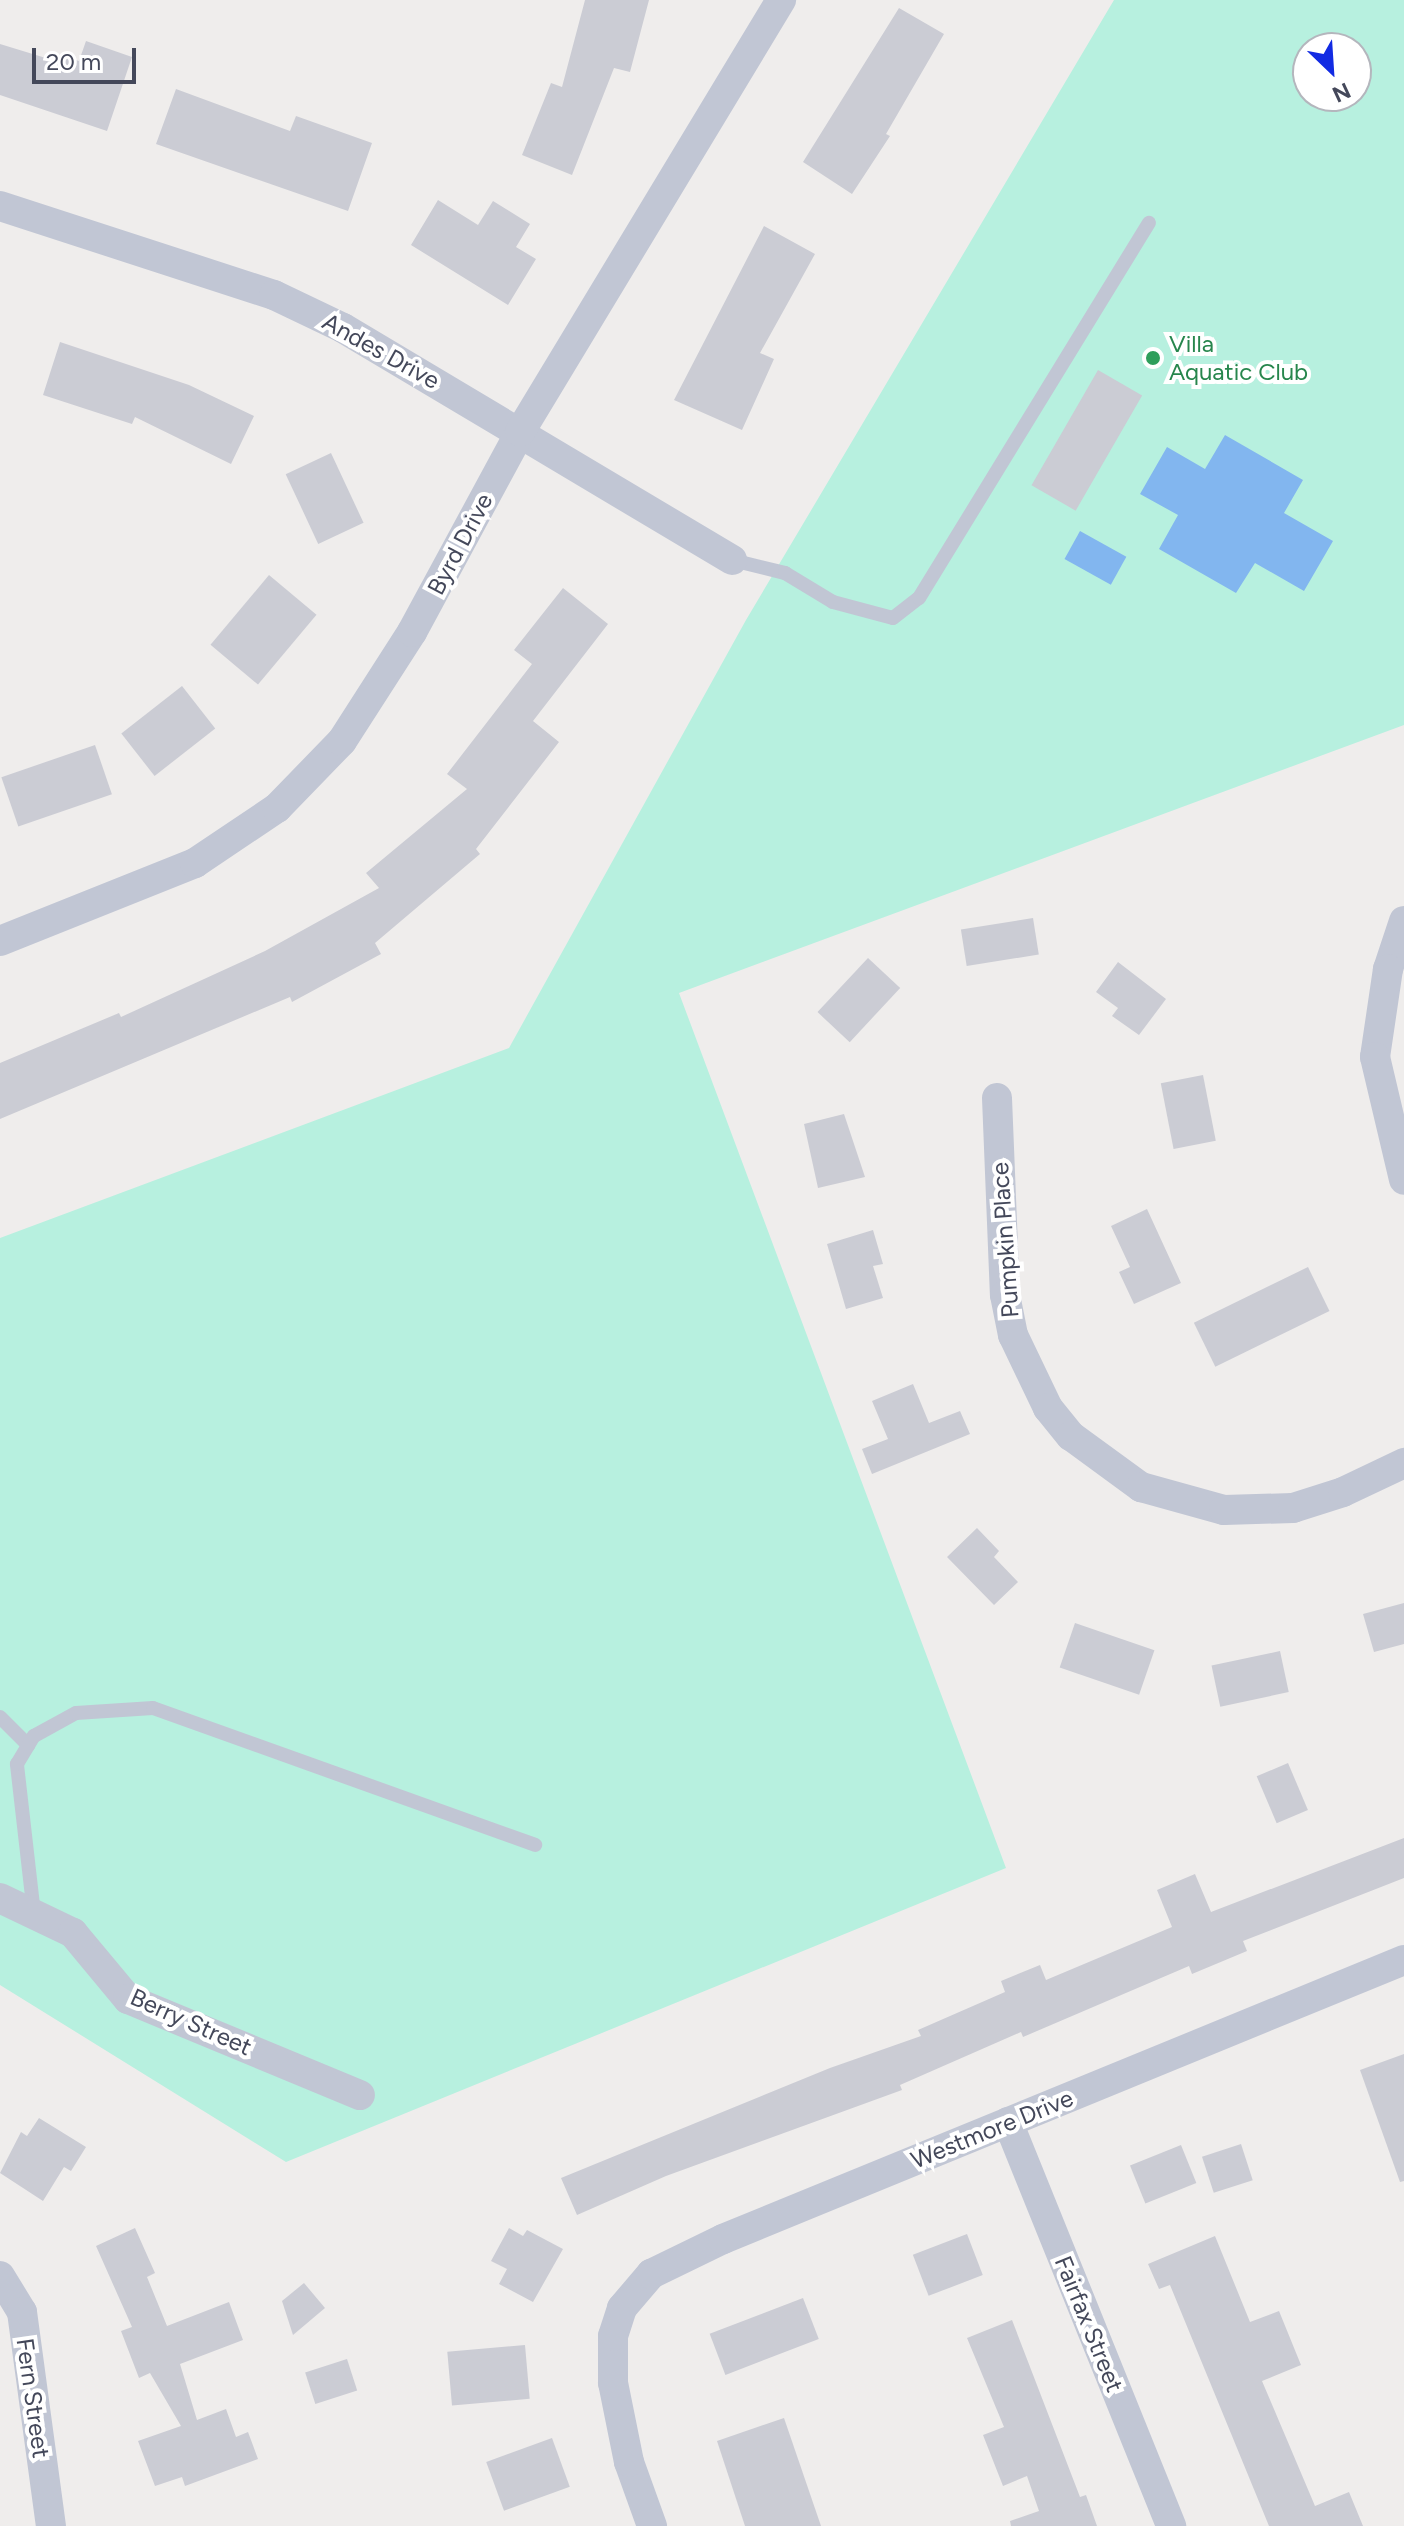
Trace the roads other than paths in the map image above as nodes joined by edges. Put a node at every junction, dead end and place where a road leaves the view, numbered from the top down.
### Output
1 (781, 0) edge
2 (0, 206) edge
3 (1149, 223) dead end
4 (520, 432) junction
5 (732, 560) joint
6 (1404, 921) edge
7 (0, 941) edge
8 (997, 1098) dead end
9 (1404, 1180) edge
10 (1404, 1463) edge
11 (0, 1717) edge
12 (28, 1745) junction
13 (535, 1845) dead end
14 (0, 1898) edge
15 (34, 1915) junction
16 (1404, 1960) edge
17 (360, 2095) dead end
18 (1008, 2122) junction
19 (0, 2276) edge
20 (51, 2526) edge
21 (652, 2526) edge
22 (1171, 2526) edge

1 - 4 street, Byrd Drive
2 - 4 street, Andes Drive
3 - 5 lane
4 - 5 street, Andes Drive
4 - 7 street, Byrd Drive
6 - 9 street
8 - 10 street, Pumpkin Place
11 - 12 lane
12 - 13 lane
12 - 15 lane
14 - 15 street, Berry Street
15 - 17 street, Berry Street
16 - 18 street, Westmore Drive
18 - 21 street, Westmore Drive
18 - 22 street, Fairfax Street
19 - 20 street, Fern Street

